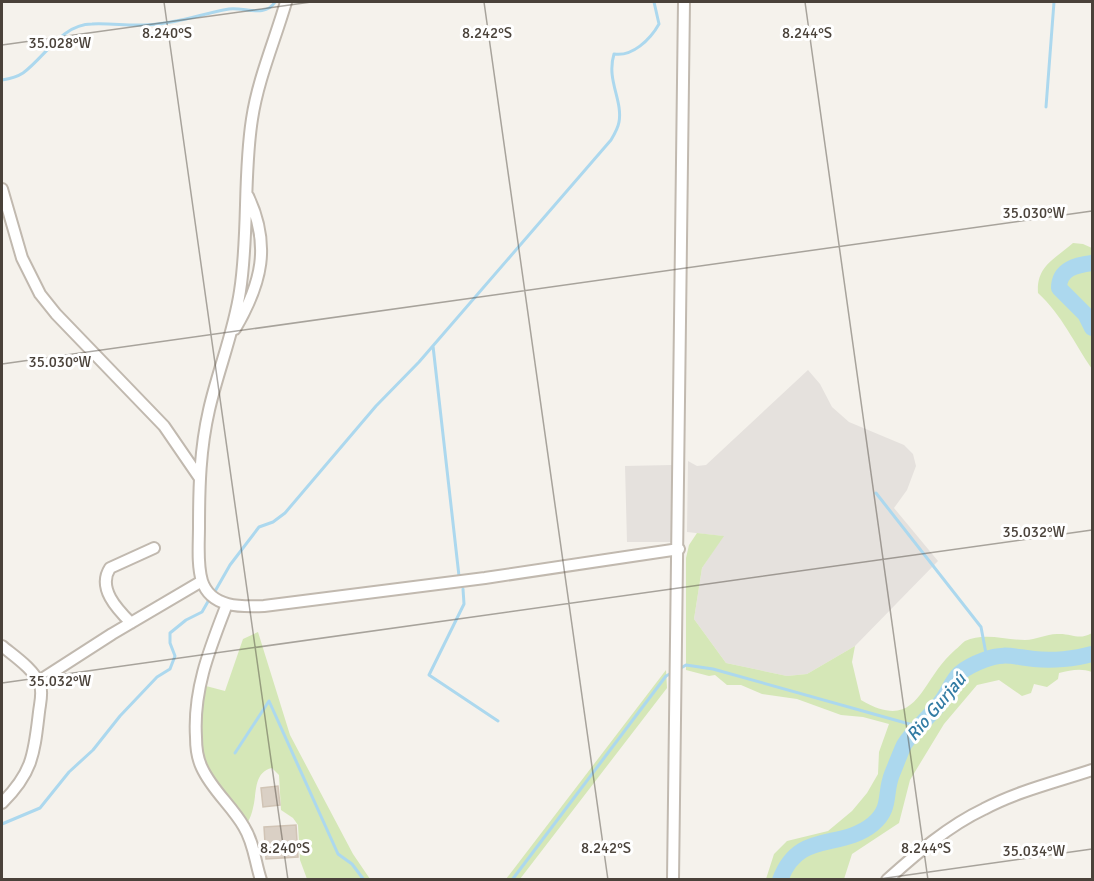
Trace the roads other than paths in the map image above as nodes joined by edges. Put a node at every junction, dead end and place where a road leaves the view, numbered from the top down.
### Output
1 (286, 2) edge
2 (684, 2) edge
3 (2, 189) edge
4 (246, 193) junction
5 (229, 339) junction
6 (199, 477) junction
7 (154, 548) dead end
8 (679, 549) junction
9 (202, 581) junction
10 (227, 604) junction
11 (131, 623) junction
12 (2, 645) edge
13 (39, 681) junction
14 (1092, 770) edge
15 (2, 803) edge
16 (261, 879) edge
17 (673, 879) edge
18 (886, 879) edge

1 - 4 street
2 - 8 street
3 - 6 street
4 - 5 street
4 - 5 street
5 - 6 street
6 - 9 street
7 - 11 street
8 - 10 street
8 - 17 street
9 - 10 street
9 - 11 street
10 - 16 street
11 - 13 street
12 - 13 street
13 - 15 street
14 - 18 street

